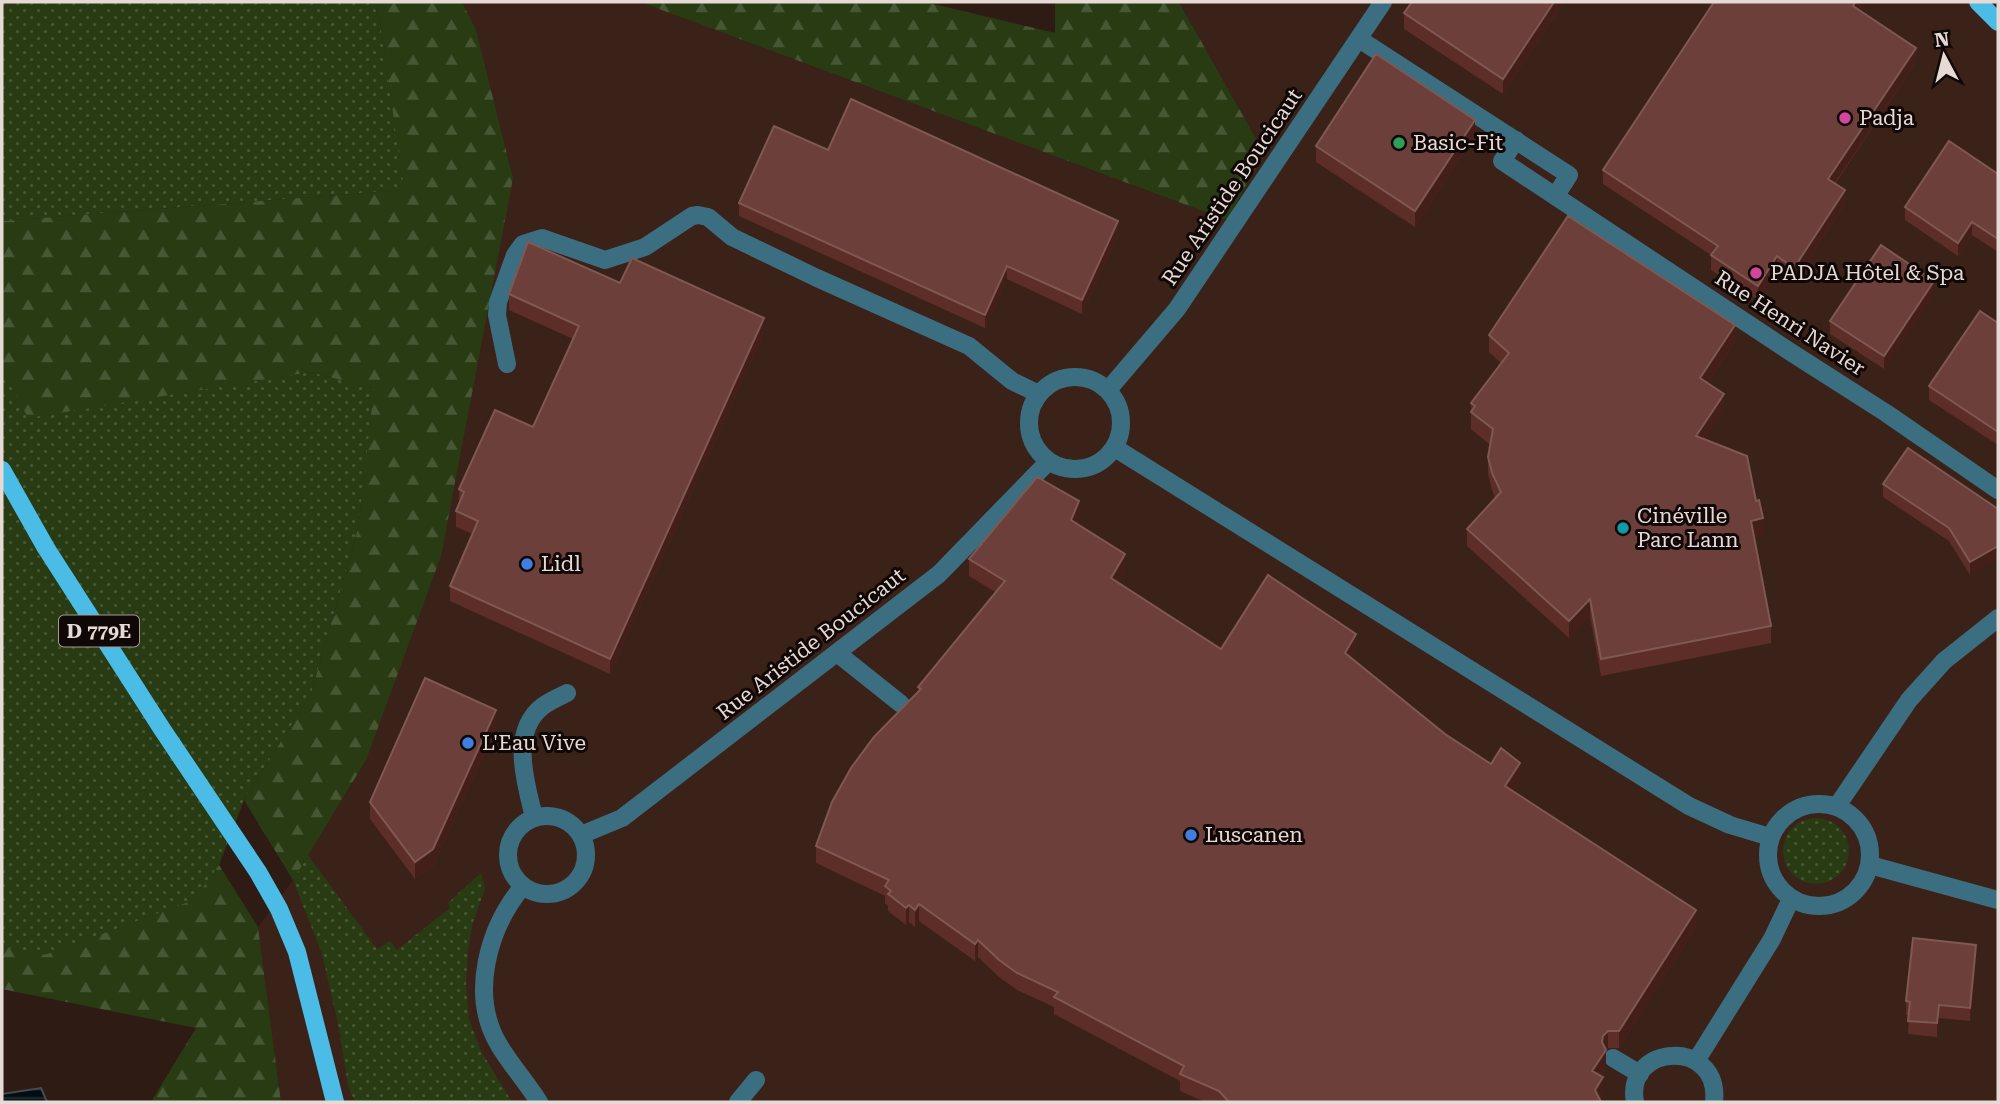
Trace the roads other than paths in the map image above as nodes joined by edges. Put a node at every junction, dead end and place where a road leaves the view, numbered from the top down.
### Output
1 (1383, 2) edge
2 (1978, 2) edge
3 (1998, 22) edge
4 (1359, 39) junction
5 (1516, 140) junction
6 (1556, 195) junction
7 (508, 364) dead end
8 (1108, 390) junction
9 (1039, 394) junction
10 (1115, 448) junction
11 (1048, 462) junction
12 (2, 470) edge
13 (1998, 490) edge
14 (1998, 618) edge
15 (837, 653) junction
16 (567, 693) dead end
17 (901, 704) dead end
18 (1837, 806) junction
19 (534, 817) junction
20 (581, 835) junction
21 (1770, 837) junction
22 (1870, 865) junction
23 (523, 886) junction
24 (1791, 899) junction
25 (1998, 900) edge
26 (1613, 1058) dead end
27 (1696, 1061) junction
28 (1640, 1074) junction
29 (756, 1080) dead end
30 (335, 1102) edge
31 (539, 1102) edge
32 (738, 1102) edge
33 (1635, 1102) edge
34 (1714, 1102) edge

1 - 4 street, Rue Aristide Boucicaut
2 - 3 main road
4 - 5 street
4 - 8 street, Rue Aristide Boucicaut
5 - 6 street
5 - 6 street, Rue Henri Navier
6 - 13 street, Rue Henri Navier
7 - 9 street
8 - 9 street
8 - 10 street
9 - 11 street
10 - 11 street
10 - 21 street
11 - 15 street, Rue Aristide Boucicaut
12 - 30 main road, D 779E
14 - 18 street
15 - 17 street
15 - 20 street, Rue Aristide Boucicaut
16 - 19 street
18 - 21 street
18 - 22 street
19 - 20 street
19 - 23 street
20 - 23 street
21 - 24 street
22 - 24 street
22 - 25 street
23 - 31 street
24 - 27 street
26 - 28 street
27 - 28 street
27 - 34 street
28 - 33 street
29 - 32 street

